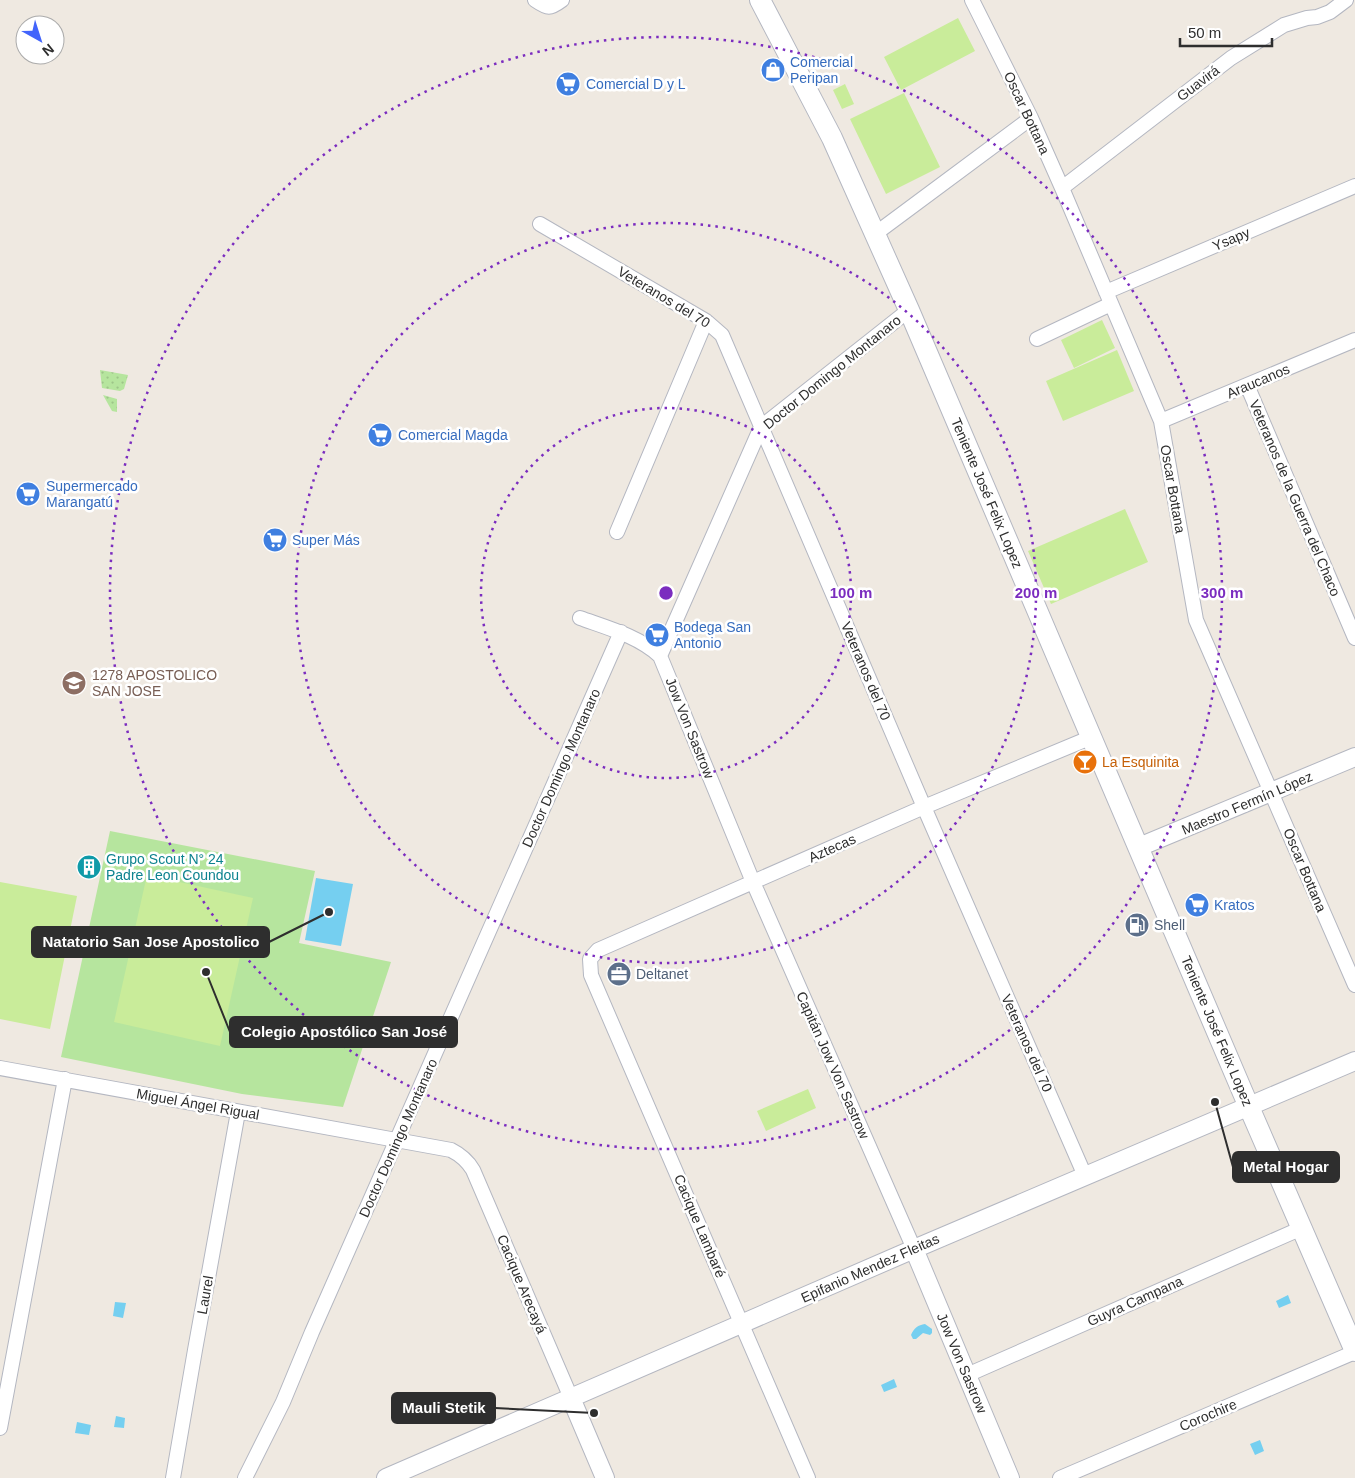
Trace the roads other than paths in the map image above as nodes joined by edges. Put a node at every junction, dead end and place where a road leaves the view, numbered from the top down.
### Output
1 (535, 0) edge
2 (562, 0) edge
3 (760, 0) edge
4 (972, 0) edge
5 (1346, 0) edge
6 (1031, 118) junction
7 (1355, 186) edge
8 (1062, 188) junction
9 (540, 224) dead end
10 (875, 234) junction
11 (1109, 298) junction
12 (909, 310) junction
13 (706, 321) junction
14 (1036, 339) dead end
15 (1355, 340) edge
16 (1247, 385) junction
17 (1161, 421) junction
18 (761, 427) junction
19 (617, 532) dead end
20 (580, 618) dead end
21 (621, 632) junction
22 (1355, 638) edge
23 (660, 656) junction
24 (1092, 737) junction
25 (1355, 757) edge
26 (1272, 792) junction
27 (924, 807) junction
28 (1139, 847) junction
29 (753, 882) junction
30 (591, 974) joint
31 (1355, 985) edge
32 (1355, 1061) edge
33 (0, 1068) edge
34 (64, 1079) junction
35 (1249, 1107) junction
36 (238, 1112) junction
37 (396, 1140) junction
38 (1085, 1176) junction
39 (1302, 1228) junction
40 (914, 1249) junction
41 (742, 1324) junction
42 (1355, 1352) edge
43 (967, 1375) junction
44 (571, 1398) junction
45 (0, 1428) edge
46 (397, 1476) edge
47 (173, 1478) edge
48 (245, 1478) edge
49 (605, 1478) edge
50 (808, 1478) edge
51 (1010, 1478) edge
52 (1060, 1478) edge

1 - 2 street
3 - 10 main road, Teniente José Felix Lopez
4 - 6 street, Oscar Bottana
5 - 8 street, Guavirá
6 - 8 street, Oscar Bottana
6 - 10 street
7 - 11 street, Ysapy
8 - 11 street, Oscar Bottana
9 - 13 street, Veteranos del 70
10 - 12 main road, Teniente José Felix Lopez
11 - 14 street, Ysapy
11 - 17 street, Oscar Bottana
12 - 18 street, Doctor Domingo Montanaro
12 - 24 main road, Teniente José Felix Lopez
13 - 18 street, Veteranos del 70
13 - 19 street
15 - 16 street, Araucanos
16 - 17 street, Araucanos
16 - 22 street, Veteranos de la Guerra del Chaco
17 - 26 street, Oscar Bottana
18 - 23 street, Doctor Domingo Montanaro
18 - 27 street, Veteranos del 70
20 - 21 street
21 - 23 street
21 - 37 street, Doctor Domingo Montanaro
23 - 29 street, Jow Von Sastrow
24 - 27 street, Aztecas
24 - 28 main road, Teniente José Felix Lopez
25 - 26 street, Maestro Fermín López
26 - 28 street, Maestro Fermín López
26 - 31 street, Oscar Bottana
27 - 29 street, Aztecas
27 - 38 street, Veteranos del 70
28 - 35 main road, Teniente José Felix Lopez
29 - 30 street, Aztecas
29 - 40 street, Capitán Jow Von Sastrow
30 - 41 street, Cacique Lambaré
32 - 35 street, Epifanio Mendez Fleitas
33 - 34 street, Miguel Ángel Rigual
34 - 36 street, Miguel Ángel Rigual
34 - 45 street
35 - 38 street, Epifanio Mendez Fleitas
35 - 39 main road, Teniente José Felix Lopez
36 - 37 street, Miguel Ángel Rigual
36 - 47 street, Laurel
37 - 44 street, Cacique Arecayá
37 - 48 street, Doctor Domingo Montanaro
38 - 40 street, Epifanio Mendez Fleitas
39 - 42 main road, Teniente José Felix Lopez
39 - 43 street, Guyra Campana
40 - 41 street, Epifanio Mendez Fleitas
40 - 43 street, Jow Von Sastrow
41 - 44 street, Epifanio Mendez Fleitas
41 - 50 street, Cacique Lambaré
42 - 52 street, Corochire
43 - 51 street, Jow Von Sastrow
44 - 46 street, Epifanio Mendez Fleitas
44 - 49 street, Cacique Arecayá

